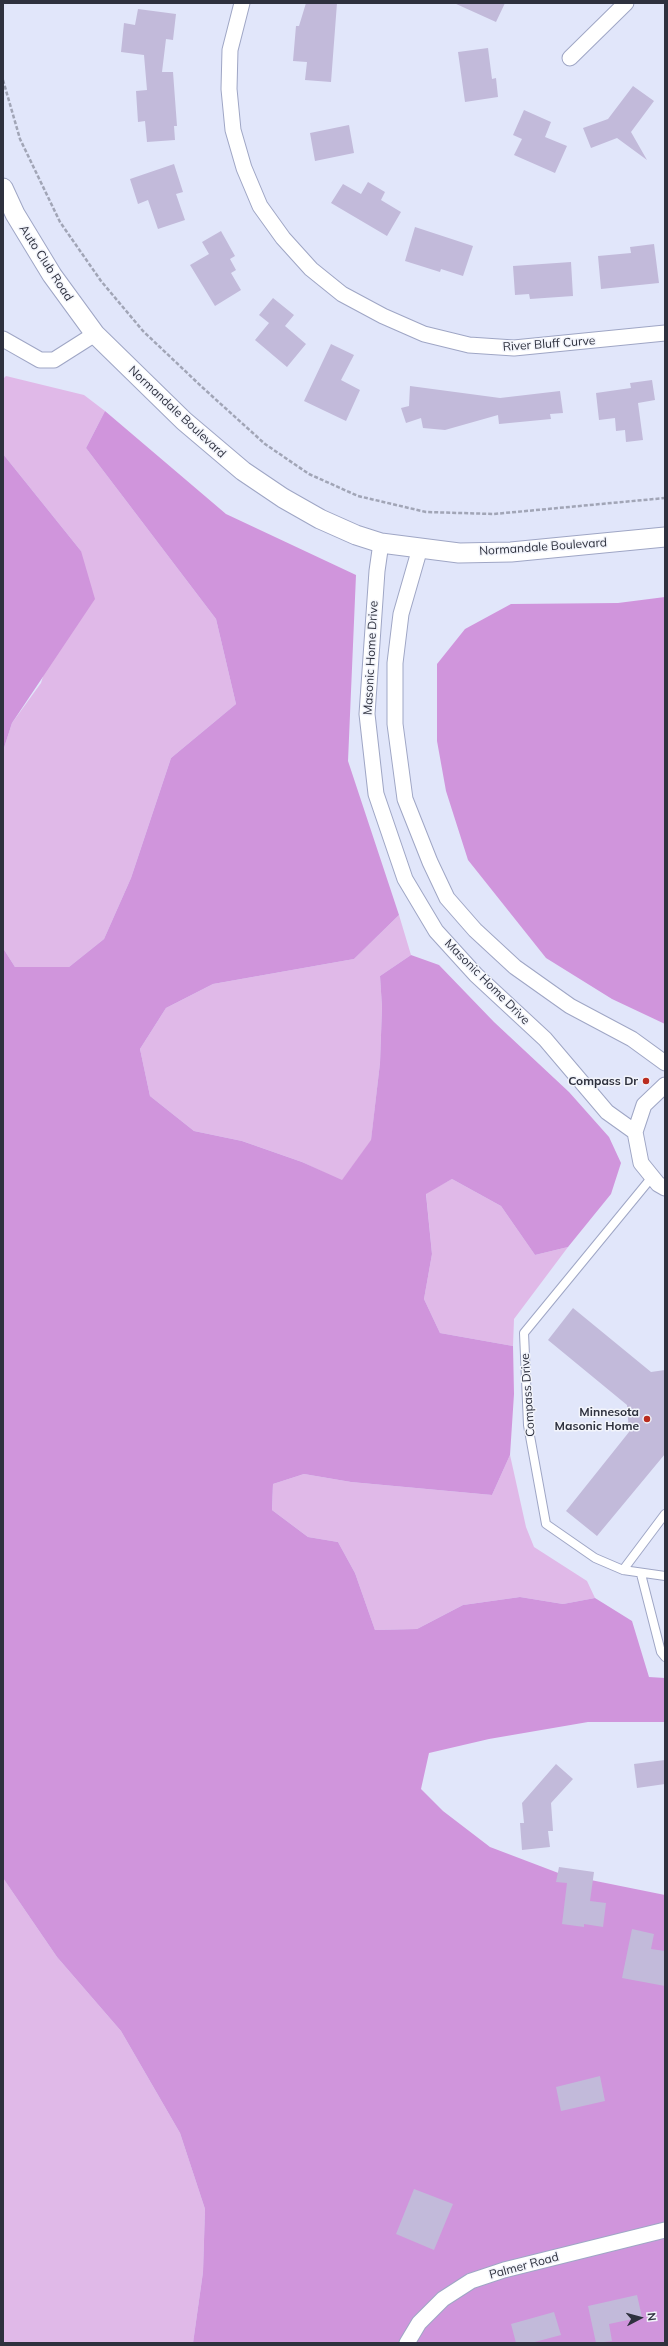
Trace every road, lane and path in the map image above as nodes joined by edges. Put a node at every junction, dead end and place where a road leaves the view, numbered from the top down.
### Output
1 (242, 3) edge
2 (626, 3) edge
3 (570, 58) dead end
4 (3, 80) edge
5 (3, 188) edge
6 (95, 334) junction
7 (665, 334) edge
8 (3, 339) edge
9 (665, 498) edge
10 (665, 537) edge
11 (381, 543) junction
12 (420, 548) junction
13 (665, 1063) edge
14 (665, 1085) edge
15 (635, 1132) junction
16 (652, 1177) junction
17 (665, 1188) edge
18 (665, 1514) edge
19 (623, 1570) junction
20 (641, 1574) junction
21 (665, 1576) edge
22 (665, 1657) edge
23 (665, 2230) edge
24 (407, 2343) edge

1 - 7 street, River Bluff Curve
2 - 3 street
4 - 9 path
5 - 6 street, Auto Club Road
6 - 8 street
6 - 11 street, Normandale Boulevard
10 - 12 street, Normandale Boulevard
11 - 12 street, Normandale Boulevard
11 - 15 street, Masonic Home Drive
12 - 13 street, Masonic Home Drive
14 - 15 street
15 - 16 street
16 - 17 street
16 - 19 lane, Compass Drive
18 - 19 lane
19 - 20 lane, Compass Drive
20 - 21 lane, Compass Drive
20 - 22 lane
23 - 24 street, Palmer Road

